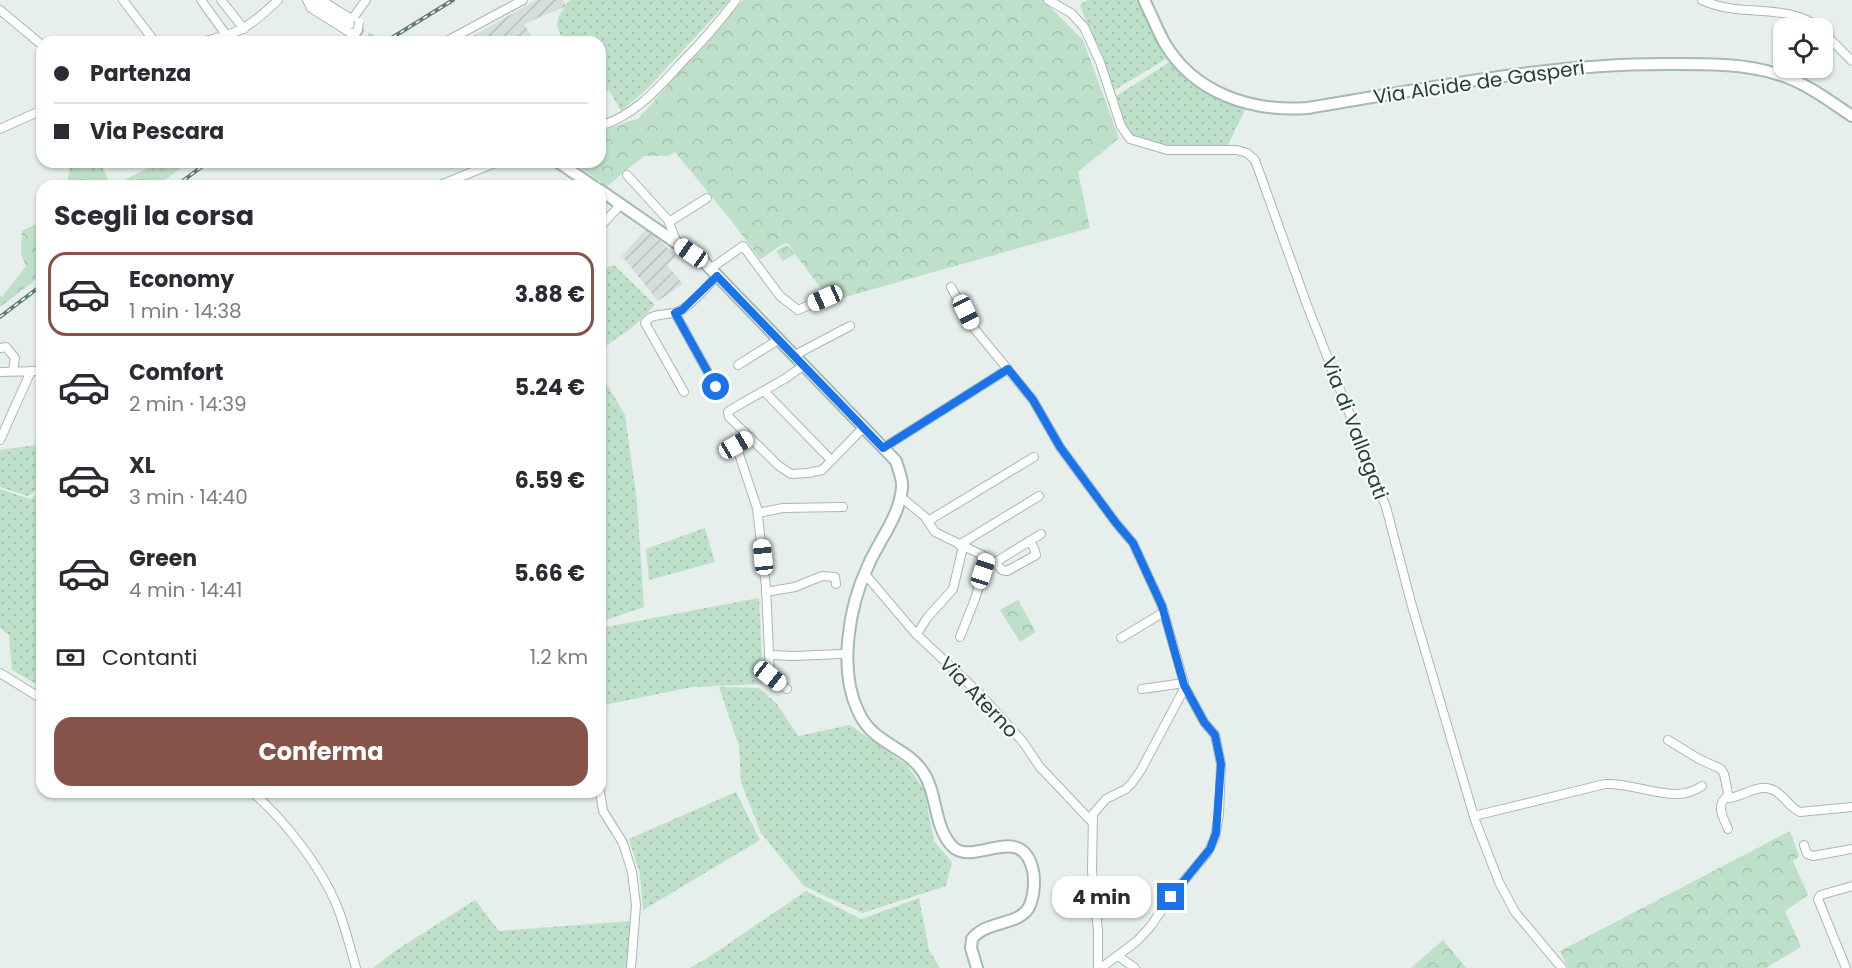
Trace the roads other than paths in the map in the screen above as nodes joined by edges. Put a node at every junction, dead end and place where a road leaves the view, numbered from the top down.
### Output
1 (123, 0) edge
2 (201, 0) edge
3 (221, 0) edge
4 (278, 0) edge
5 (309, 0) edge
6 (321, 0) edge
7 (366, 0) edge
8 (523, 0) edge
9 (736, 0) edge
10 (1048, 0) edge
11 (1144, 0) edge
12 (1702, 0) edge
13 (0, 10) edge
14 (357, 13) junction
15 (1800, 18) edge
16 (244, 28) junction
17 (354, 28) joint
18 (150, 36) edge
19 (227, 36) joint
20 (456, 36) edge
21 (36, 40) edge
22 (1833, 42) edge
23 (1852, 61) edge
24 (36, 113) edge
25 (1852, 116) edge
26 (606, 123) edge
27 (0, 129) edge
28 (482, 168) edge
29 (567, 168) edge
30 (571, 168) edge
31 (627, 175) dead end
32 (578, 176) junction
33 (453, 180) edge
34 (584, 180) edge
35 (606, 194) edge
36 (707, 198) dead end
37 (621, 204) junction
38 (606, 220) edge
39 (669, 222) junction
40 (678, 244) junction
41 (714, 273) junction
42 (951, 286) dead end
43 (825, 298) dead end
44 (675, 313) junction
45 (850, 326) dead end
46 (778, 340) junction
47 (0, 348) edge
48 (793, 356) junction
49 (738, 365) dead end
50 (803, 366) junction
51 (1008, 369) junction
52 (13, 371) junction
53 (31, 371) junction
54 (36, 371) edge
55 (0, 372) edge
56 (716, 387) dead end
57 (764, 391) junction
58 (684, 392) dead end
59 (862, 428) junction
60 (750, 437) junction
61 (0, 440) edge
62 (883, 448) junction
63 (1034, 457) dead end
64 (831, 460) junction
65 (900, 496) junction
66 (1039, 496) dead end
67 (843, 507) dead end
68 (758, 513) junction
69 (928, 521) junction
70 (1041, 534) dead end
71 (1030, 542) junction
72 (961, 546) junction
73 (987, 558) junction
74 (996, 562) junction
75 (865, 573) junction
76 (836, 584) dead end
77 (766, 592) junction
78 (1164, 612) junction
79 (917, 634) junction
80 (960, 637) dead end
81 (1121, 638) dead end
82 (841, 654) dead end
83 (770, 655) junction
84 (0, 673) edge
85 (1184, 684) junction
86 (787, 689) dead end
87 (1142, 689) dead end
88 (36, 695) edge
89 (1668, 740) dead end
90 (1702, 786) dead end
91 (258, 798) edge
92 (601, 798) edge
93 (1724, 799) junction
94 (1852, 807) edge
95 (1474, 816) junction
96 (1092, 822) junction
97 (1728, 829) dead end
98 (1804, 845) dead end
99 (1852, 849) edge
100 (1852, 886) edge
101 (1118, 956) junction
102 (356, 968) edge
103 (632, 968) edge
104 (977, 968) edge
105 (1100, 968) edge
106 (1135, 968) edge
107 (1562, 968) edge
108 (1846, 968) edge

1 - 18 street
2 - 19 street
3 - 16 street
4 - 16 street
5 - 17 main road
6 - 14 street
7 - 14 street
8 - 20 street
9 - 26 street
10 - 95 street, Via di Vallagati
11 - 25 main road, Via Alcide de Gasperi
12 - 15 street
13 - 21 street
14 - 17 street
16 - 19 street
22 - 23 street
24 - 27 street
28 - 33 street
29 - 32 main road
30 - 32 main road
31 - 39 street
32 - 34 main road
35 - 37 main road
36 - 39 street
37 - 38 street
37 - 40 main road
39 - 40 street
40 - 41 main road
41 - 43 street
41 - 44 street
41 - 46 main road
42 - 51 street
44 - 56 street
44 - 58 street
45 - 48 street
46 - 48 main road
46 - 49 street
47 - 52 street
48 - 50 main road
50 - 57 street
50 - 59 main road
51 - 62 street
51 - 78 street
52 - 53 street
52 - 55 street
53 - 54 street
53 - 61 street
57 - 60 street
57 - 64 street
59 - 62 main road
59 - 64 street
60 - 64 street
60 - 68 street
62 - 65 main road
63 - 69 street
65 - 69 street
65 - 75 main road
66 - 72 street
67 - 68 street
68 - 77 street
69 - 72 street
70 - 71 street
71 - 74 street
71 - 74 street
72 - 73 street
72 - 79 street
73 - 74 street
73 - 80 street
75 - 79 street, Via Aterno
75 - 104 main road
76 - 77 street
77 - 83 street
78 - 81 street
78 - 85 street
79 - 96 street, Via Aterno
82 - 83 street
83 - 86 street
84 - 88 street
85 - 87 street
85 - 96 street
85 - 101 street
89 - 93 street
90 - 95 street
91 - 102 street
92 - 103 street
93 - 94 street
93 - 97 street
95 - 107 street, Via di Vallagati
96 - 105 street
98 - 99 street
100 - 108 street
101 - 105 street
101 - 106 street

